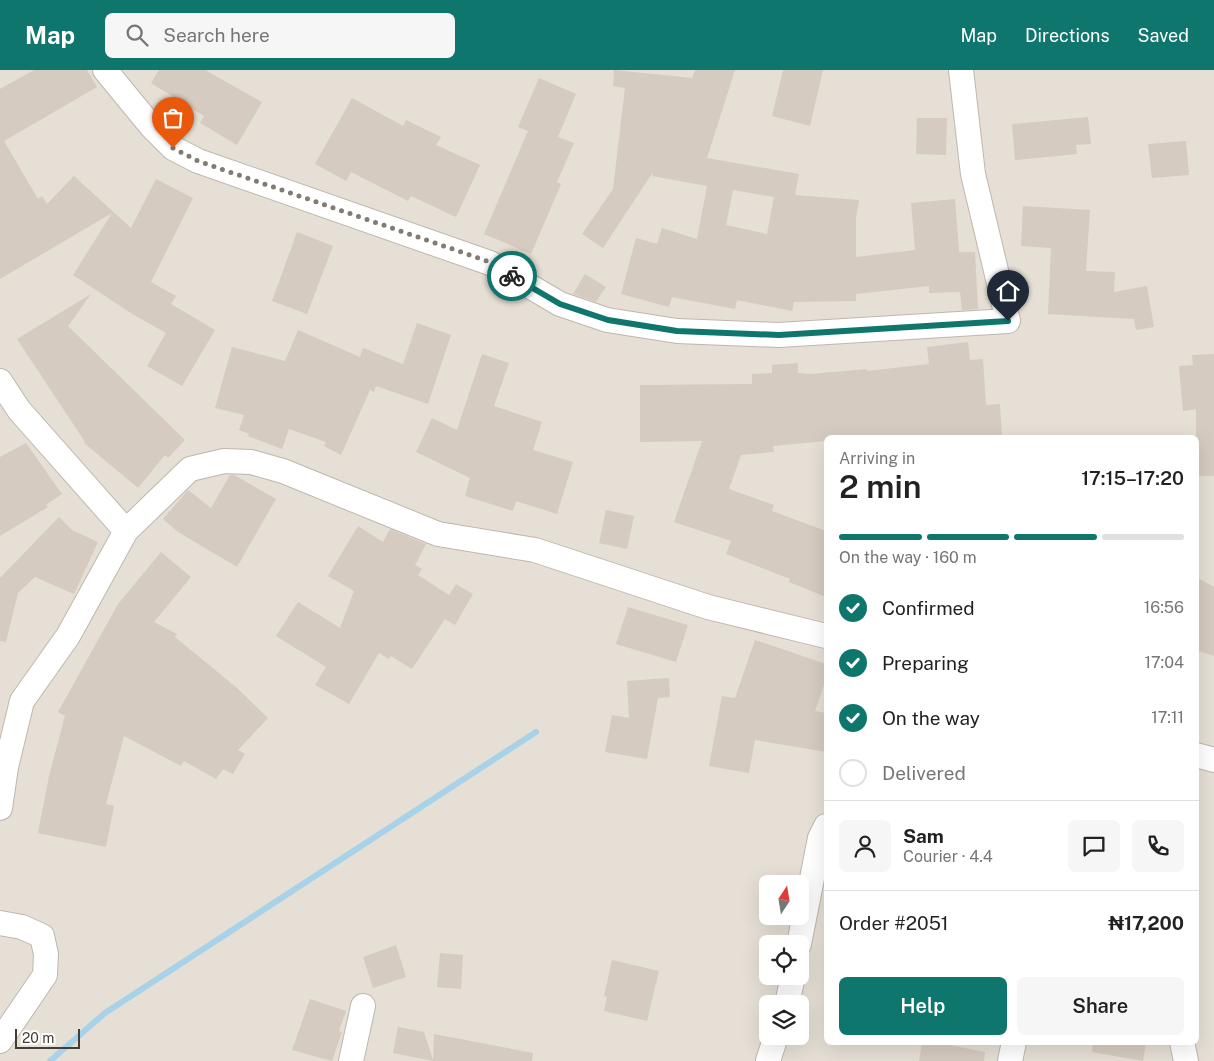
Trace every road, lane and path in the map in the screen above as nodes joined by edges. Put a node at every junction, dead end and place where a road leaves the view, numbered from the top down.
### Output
1 (105, 70) edge
2 (961, 70) edge
3 (0, 381) edge
4 (126, 531) junction
5 (824, 636) edge
6 (1199, 756) edge
7 (1214, 760) edge
8 (0, 808) edge
9 (824, 830) edge
10 (0, 923) edge
11 (801, 935) edge
12 (363, 1006) dead end
13 (0, 1041) edge
14 (773, 1045) edge
15 (1013, 1045) edge
16 (1183, 1045) edge
17 (351, 1061) edge
18 (768, 1061) edge
19 (1010, 1061) edge
20 (1186, 1061) edge

1 - 2 street
3 - 4 street
4 - 5 street
4 - 8 street
6 - 7 street
9 - 11 street
10 - 13 street
12 - 17 street
14 - 18 street
15 - 19 street
16 - 20 street

